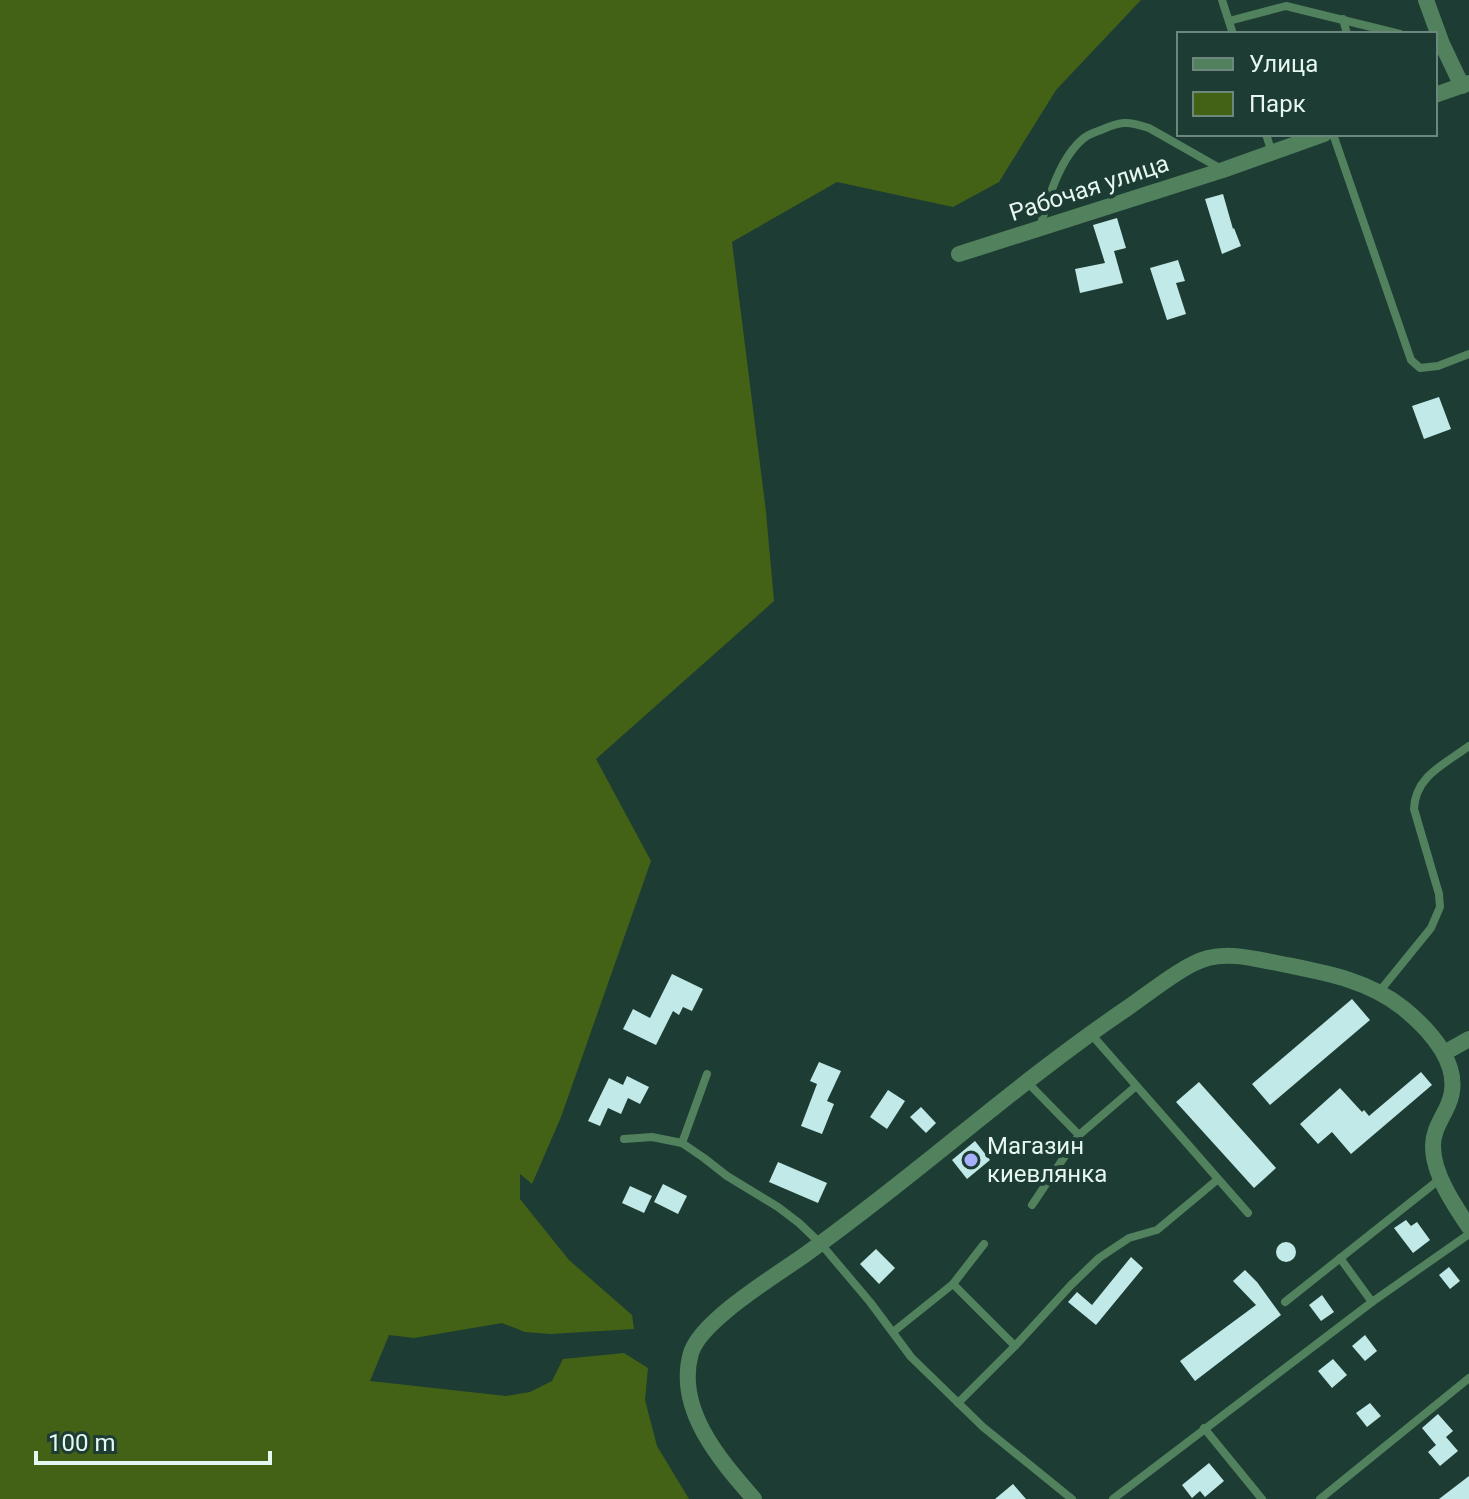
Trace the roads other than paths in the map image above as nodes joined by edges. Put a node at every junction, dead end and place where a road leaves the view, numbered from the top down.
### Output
1 (1222, 0) edge
2 (1426, 0) edge
3 (1343, 19) junction
4 (1229, 21) junction
5 (1232, 32) edge
6 (1346, 32) edge
7 (1392, 32) edge
8 (1436, 32) edge
9 (1439, 43) edge
10 (1466, 84) edge
11 (1437, 94) edge
12 (1267, 136) edge
13 (1319, 136) edge
14 (1334, 136) edge
15 (1272, 153) junction
16 (1223, 170) junction
17 (1040, 229) junction
18 (959, 254) dead end
19 (1469, 354) edge
20 (1469, 746) edge
21 (1378, 992) junction
22 (1090, 1034) junction
23 (1469, 1039) edge
24 (1444, 1053) junction
25 (707, 1074) dead end
26 (1027, 1082) junction
27 (1135, 1087) junction
28 (1079, 1135) junction
29 (624, 1139) dead end
30 (682, 1143) junction
31 (1441, 1179) junction
32 (1217, 1180) junction
33 (1032, 1205) dead end
34 (1248, 1213) dead end
35 (1469, 1227) edge
36 (1469, 1234) edge
37 (821, 1244) junction
38 (984, 1244) dead end
39 (1340, 1258) junction
40 (953, 1284) junction
41 (1285, 1302) dead end
42 (1372, 1302) junction
43 (893, 1332) junction
44 (1015, 1346) junction
45 (1469, 1378) edge
46 (958, 1403) junction
47 (1204, 1428) junction
48 (754, 1499) edge
49 (1072, 1499) edge
50 (1113, 1499) edge
51 (1262, 1499) edge
52 (1320, 1499) edge

1 - 4 lane
2 - 8 street
3 - 4 lane
3 - 6 lane
3 - 7 lane
4 - 5 lane
9 - 10 street
10 - 11 street
12 - 15 lane
13 - 15 street, Рабочая улица
14 - 19 lane
15 - 16 street, Рабочая улица
16 - 17 street, Рабочая улица
16 - 17 lane
17 - 18 street, Рабочая улица
20 - 21 lane
21 - 22 street
21 - 24 street
22 - 26 street
22 - 27 lane
23 - 24 street
24 - 31 street
25 - 30 lane
26 - 28 lane
26 - 37 street
27 - 28 lane
27 - 32 lane
28 - 33 lane
29 - 30 lane
30 - 37 lane
31 - 35 street
31 - 39 lane
32 - 34 lane
32 - 44 lane
36 - 42 lane
37 - 43 lane
37 - 48 street
38 - 40 lane
39 - 41 lane
39 - 42 lane
40 - 43 lane
40 - 44 lane
42 - 47 lane
43 - 46 lane
44 - 46 lane
45 - 52 lane
46 - 49 lane
47 - 50 lane
47 - 51 lane

